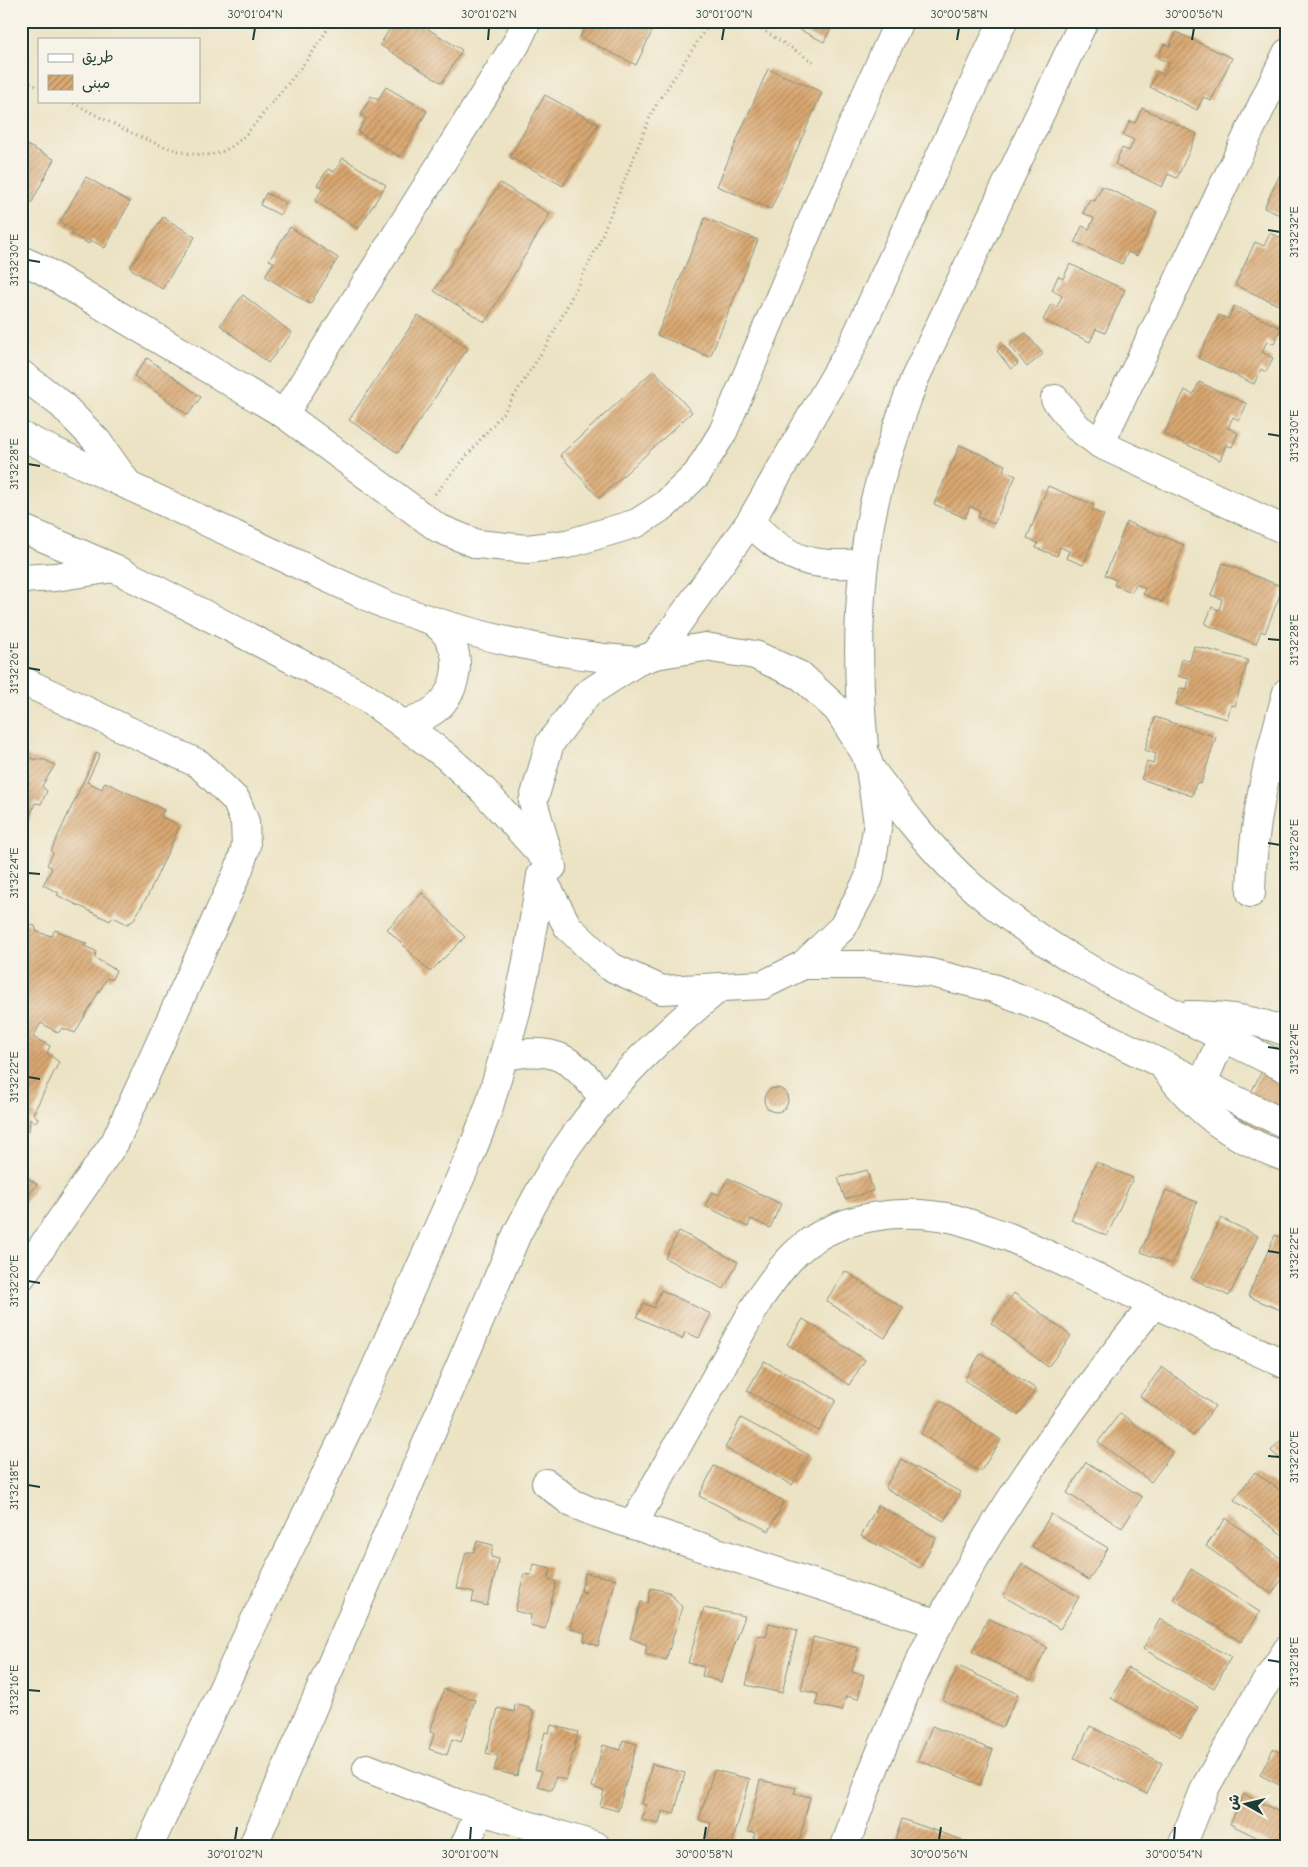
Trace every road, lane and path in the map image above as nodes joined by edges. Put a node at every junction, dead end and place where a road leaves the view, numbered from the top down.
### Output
1 (332, 21) edge
2 (527, 21) edge
3 (711, 21) edge
4 (749, 21) edge
5 (899, 21) edge
6 (1003, 21) edge
7 (1084, 21) edge
8 (1287, 53) edge
9 (815, 63) dead end
10 (21, 79) edge
11 (38, 87) edge
12 (71, 102) edge
13 (21, 260) edge
14 (21, 374) edge
15 (1054, 399) dead end
16 (284, 414) junction
17 (21, 436) edge
18 (1100, 444) junction
19 (127, 483) junction
20 (418, 514) junction
21 (750, 522) junction
22 (21, 528) edge
23 (1287, 531) edge
24 (864, 563) junction
25 (114, 568) junction
26 (21, 578) edge
27 (436, 623) junction
28 (647, 658) junction
29 (21, 680) edge
30 (1287, 692) edge
31 (406, 724) junction
32 (868, 761) junction
33 (546, 871) junction
34 (1251, 893) dead end
35 (803, 965) junction
36 (720, 987) junction
37 (1180, 1014) junction
38 (1287, 1032) edge
39 (1223, 1036) junction
40 (504, 1057) junction
41 (1162, 1065) junction
42 (1287, 1069) edge
43 (1202, 1084) junction
44 (604, 1098) junction
45 (1287, 1125) edge
46 (1287, 1158) edge
47 (21, 1277) edge
48 (1154, 1304) junction
49 (1287, 1364) edge
50 (546, 1483) dead end
51 (633, 1525) junction
52 (939, 1624) junction
53 (1287, 1650) edge
54 (367, 1768) dead end
55 (481, 1810) junction
56 (149, 1846) edge
57 (253, 1846) edge
58 (464, 1846) edge
59 (596, 1846) edge
60 (845, 1846) edge
61 (1182, 1846) edge

1 - 12 path
2 - 16 street
3 - 20 path
4 - 9 path
5 - 20 street
6 - 21 street
7 - 24 street
8 - 18 street
10 - 11 path
13 - 16 street
14 - 19 street
15 - 18 street
16 - 20 street
17 - 19 street
18 - 23 street
19 - 27 street
21 - 24 street
21 - 28 street
22 - 25 street
24 - 32 street
25 - 26 street
25 - 31 street
27 - 28 street
27 - 31 street
28 - 32 street
28 - 33 street
29 - 47 street
30 - 34 street
31 - 33 street
32 - 35 street
32 - 37 street
33 - 36 street
33 - 40 street
35 - 36 street
35 - 41 street
36 - 44 street
37 - 38 street
37 - 39 street
39 - 42 street
39 - 43 street
40 - 44 street
40 - 56 street
41 - 43 street
41 - 46 street
43 - 45 street
44 - 57 street
48 - 49 street
48 - 51 street
48 - 52 street
50 - 51 street
51 - 52 street
52 - 60 street
53 - 61 street
54 - 55 street
55 - 58 street
55 - 59 street

